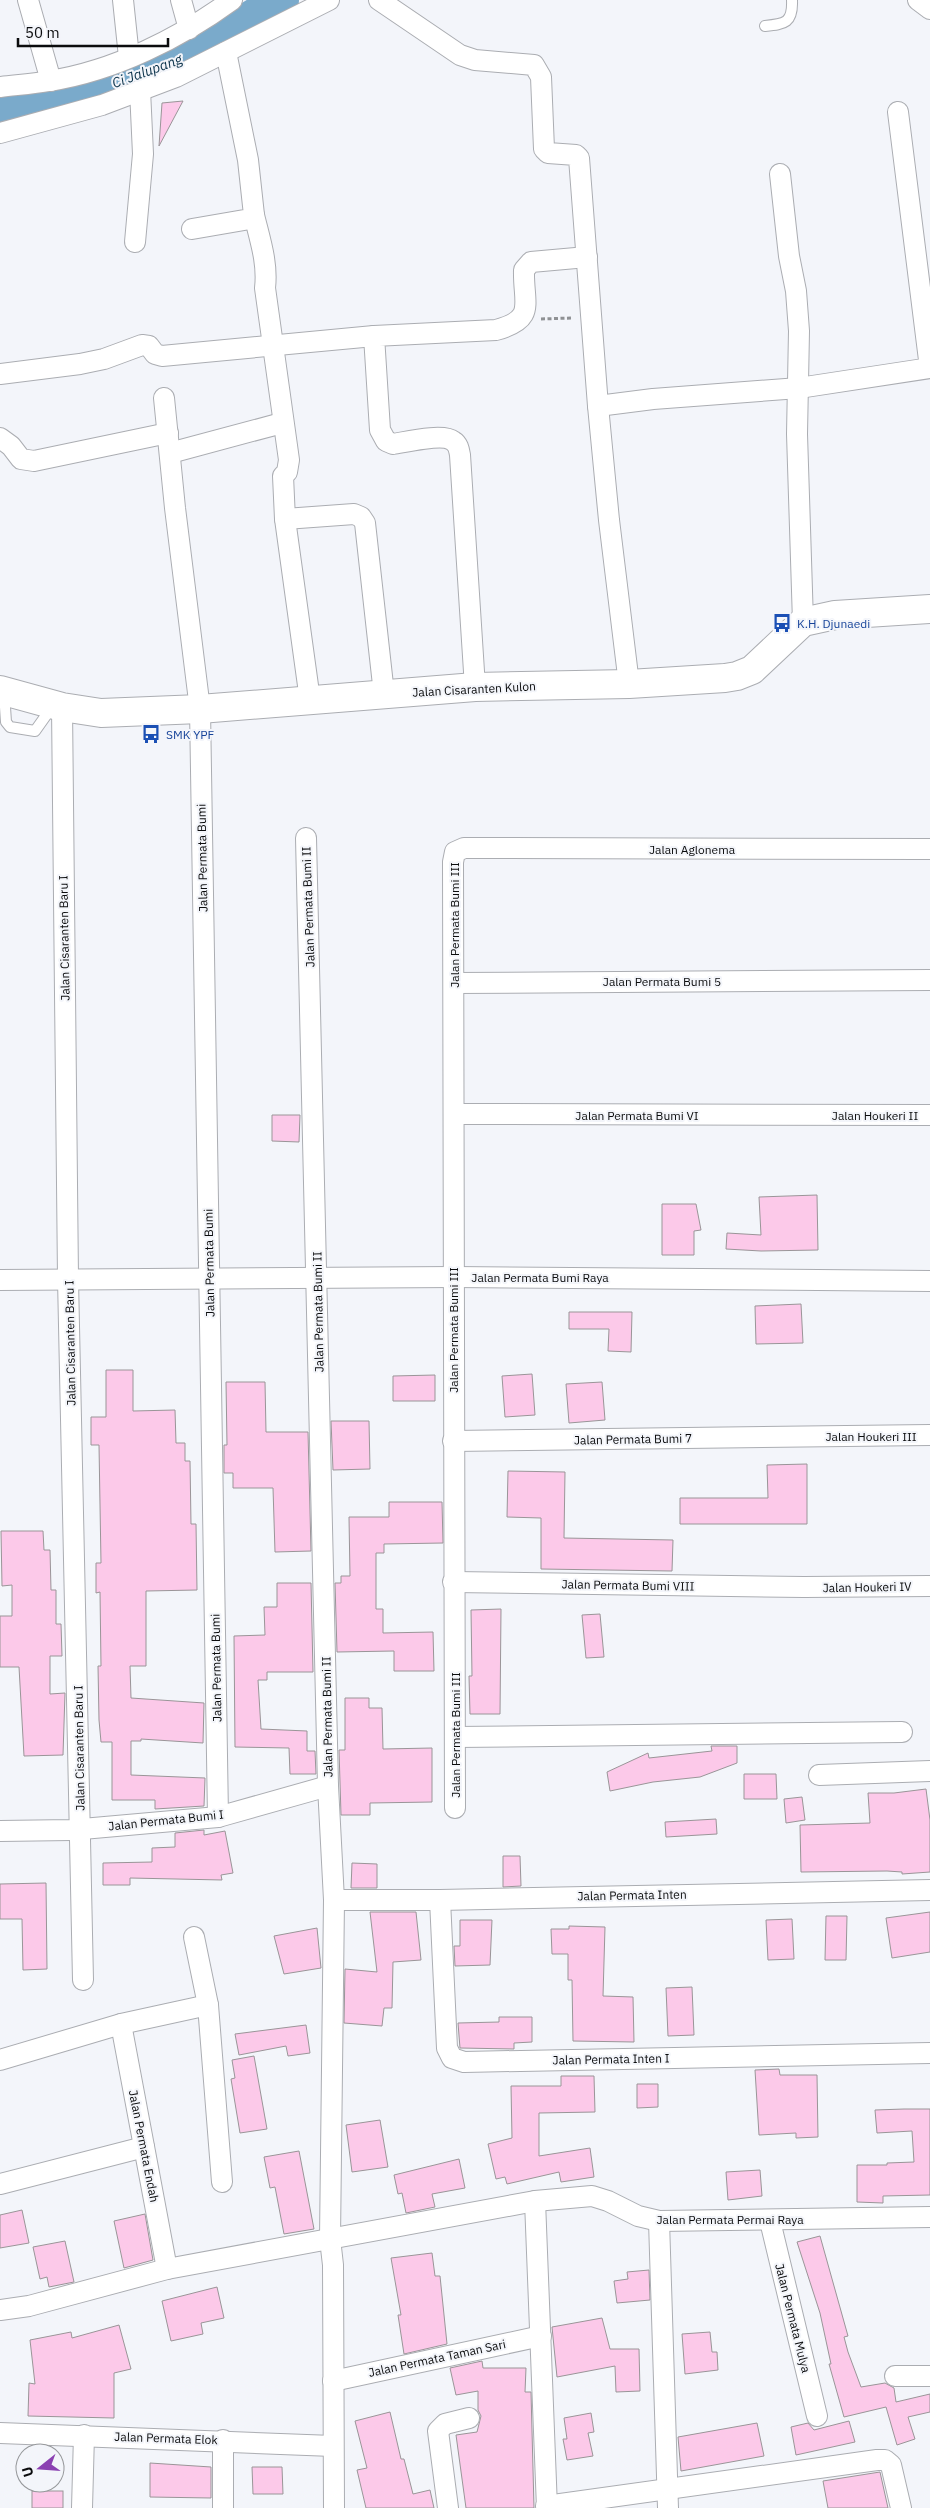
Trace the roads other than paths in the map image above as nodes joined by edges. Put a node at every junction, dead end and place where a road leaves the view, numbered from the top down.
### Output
1 (28, 0) edge
2 (123, 0) edge
3 (181, 0) edge
4 (232, 0) edge
5 (329, 0) edge
6 (379, 0) edge
7 (792, 0) edge
8 (918, 0) edge
9 (930, 8) edge
10 (765, 26) dead end
11 (189, 29) junction
12 (226, 52) junction
13 (129, 57) junction
14 (50, 81) junction
15 (0, 87) edge
16 (140, 90) junction
17 (898, 112) dead end
18 (0, 133) edge
19 (780, 174) dead end
20 (254, 215) junction
21 (192, 229) dead end
22 (921, 238) edge
23 (135, 242) dead end
24 (587, 257) junction
25 (374, 336) junction
26 (273, 344) junction
27 (930, 368) edge
28 (0, 374) edge
29 (799, 388) junction
30 (164, 398) dead end
31 (598, 406) junction
32 (282, 423) junction
33 (168, 433) junction
34 (0, 438) edge
35 (170, 453) junction
36 (285, 520) junction
37 (930, 609) edge
38 (803, 622) junction
39 (630, 684) junction
40 (475, 687) junction
41 (2, 690) edge
42 (384, 694) junction
43 (310, 700) junction
44 (58, 706) junction
45 (200, 709) junction
46 (306, 838) dead end
47 (930, 849) edge
48 (455, 852) joint
49 (930, 980) edge
50 (454, 983) junction
51 (454, 1114) junction
52 (820, 1115) joint
53 (930, 1115) edge
54 (210, 1277) junction
55 (317, 1277) junction
56 (454, 1277) junction
57 (68, 1279) junction
58 (0, 1280) edge
59 (930, 1281) edge
60 (930, 1435) edge
61 (812, 1436) joint
62 (453, 1441) junction
63 (453, 1582) junction
64 (930, 1586) edge
65 (804, 1587) joint
66 (902, 1732) dead end
67 (456, 1737) junction
68 (930, 1771) edge
69 (819, 1775) dead end
70 (328, 1786) junction
71 (454, 1808) dead end
72 (218, 1817) junction
73 (81, 1829) junction
74 (0, 1831) edge
75 (930, 1890) edge
76 (334, 1900) junction
77 (440, 1900) junction
78 (194, 1937) dead end
79 (83, 1980) dead end
80 (208, 2005) junction
81 (121, 2024) junction
82 (930, 2053) edge
83 (0, 2060) edge
84 (144, 2147) junction
85 (222, 2182) dead end
86 (0, 2184) edge
87 (536, 2202) junction
88 (930, 2217) edge
89 (660, 2221) junction
90 (770, 2221) junction
91 (330, 2239) junction
92 (167, 2269) junction
93 (0, 2310) edge
94 (541, 2336) junction
95 (895, 2376) dead end
96 (930, 2376) edge
97 (333, 2381) junction
98 (817, 2416) dead end
99 (469, 2418) dead end
100 (0, 2433) edge
101 (84, 2436) junction
102 (223, 2440) junction
103 (333, 2446) junction
104 (668, 2498) edge
105 (547, 2507) edge
106 (82, 2508) edge
107 (223, 2508) edge
108 (334, 2508) edge
109 (448, 2508) edge
110 (901, 2508) edge

1 - 14 street
2 - 13 street
3 - 11 street
4 - 11 street
5 - 12 street
6 - 24 street
7 - 10 lane
8 - 9 street
11 - 13 street
12 - 16 street
12 - 20 street
13 - 14 street
14 - 15 street
16 - 18 street
16 - 23 street
17 - 22 street
19 - 29 street
20 - 21 street
20 - 26 street
22 - 27 street
24 - 25 street
24 - 31 street
25 - 26 street
25 - 40 street
26 - 28 street
26 - 32 street
27 - 29 street
29 - 31 street
29 - 38 street
30 - 33 street, Jalan Permata Bumi
31 - 39 street
32 - 35 street
32 - 36 street
33 - 34 street
33 - 35 street, Jalan Permata Bumi
35 - 45 street, Jalan Permata Bumi
36 - 42 street
36 - 43 street
37 - 38 main road
38 - 39 main road, Jalan Cisaranten Kulon
39 - 40 main road, Jalan Cisaranten Kulon
40 - 42 main road, Jalan Cisaranten Kulon
41 - 44 main road, Jalan Cisaranten Kulon
42 - 43 main road, Jalan Cisaranten Kulon
43 - 45 main road, Jalan Cisaranten Kulon
44 - 45 main road, Jalan Cisaranten Kulon
44 - 57 street, Jalan Cisaranten Baru I
45 - 54 street, Jalan Permata Bumi
46 - 55 street, Jalan Permata Bumi II
47 - 48 street, Jalan Aglonema
48 - 50 street, Jalan Permata Bumi III
49 - 50 street, Jalan Permata Bumi 5
50 - 51 street, Jalan Permata Bumi III
51 - 52 street, Jalan Permata Bumi VI
51 - 56 street, Jalan Permata Bumi III
52 - 53 street, Jalan Houkeri II
54 - 55 street, Jalan Permata Bumi Raya
54 - 57 street, Jalan Permata Bumi Raya
54 - 72 street, Jalan Permata Bumi
55 - 56 street, Jalan Permata Bumi Raya
55 - 70 street, Jalan Permata Bumi II
56 - 59 street, Jalan Permata Bumi Raya
56 - 62 street, Jalan Permata Bumi III
57 - 58 street, Jalan Permata Bumi Raya
57 - 73 street, Jalan Cisaranten Baru I
60 - 61 street, Jalan Houkeri III
61 - 62 street, Jalan Permata Bumi 7
62 - 63 street, Jalan Permata Bumi III
63 - 65 street, Jalan Permata Bumi VIII
63 - 67 street, Jalan Permata Bumi III
64 - 65 street, Jalan Houkeri IV
66 - 67 street
67 - 71 street, Jalan Permata Bumi III
68 - 69 street
70 - 72 street, Jalan Permata Bumi I
70 - 76 street, Jalan Permata Bumi II
72 - 73 street, Jalan Permata Bumi I
73 - 74 street, Jalan Permata Bumi I
73 - 79 street, Jalan Cisaranten Baru I
75 - 77 street, Jalan Permata Inten
76 - 77 street, Jalan Permata Inten
76 - 91 street, Jalan Permata Bumi II
77 - 82 street, Jalan Permata Inten I
78 - 80 street
80 - 81 street
80 - 85 street
81 - 83 street
81 - 84 street, Jalan Permata Endah
84 - 86 street
84 - 92 street, Jalan Permata Endah
87 - 89 street, Jalan Permata Permai Raya
87 - 91 street, Jalan Permata Permai Raya
87 - 94 street
88 - 90 street, Jalan Permata Permai Raya
89 - 90 street, Jalan Permata Permai Raya
89 - 104 street
90 - 98 street, Jalan Permata Mulya
91 - 92 street, Jalan Permata Permai Raya
91 - 97 street, Jalan Permata Bumi II
92 - 93 street, Jalan Permata Permai Raya
94 - 97 street, Jalan Permata Taman Sari
94 - 105 street
95 - 96 street
97 - 103 street, Jalan Permata Bumi II
99 - 109 street
100 - 101 street, Jalan Permata Elok
101 - 102 street, Jalan Permata Elok
101 - 106 street
102 - 103 street, Jalan Permata Elok
102 - 107 street
103 - 108 street, Jalan Permata Bumi II
104 - 105 street
104 - 110 street

